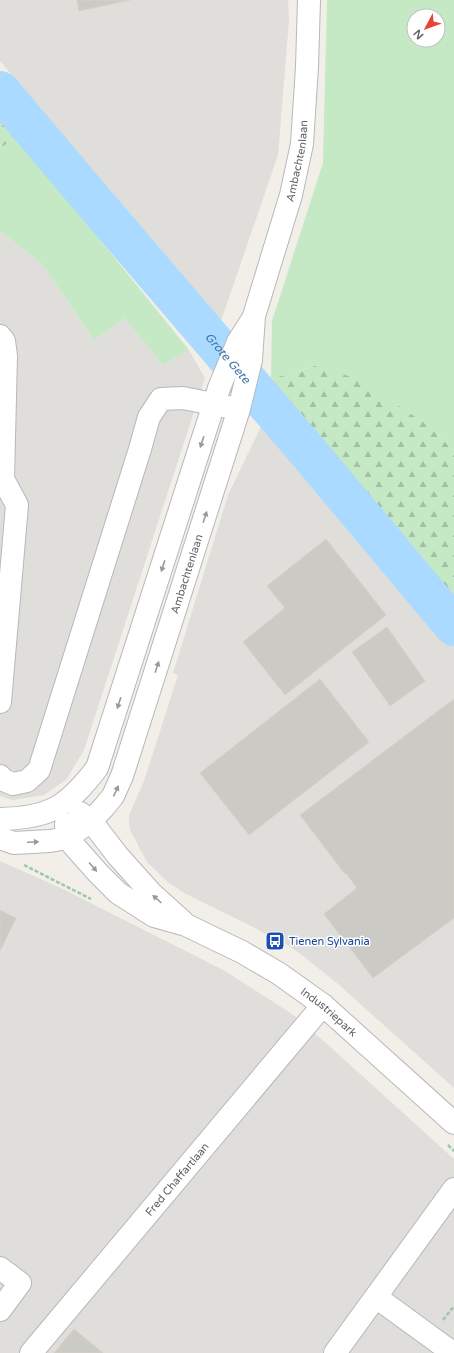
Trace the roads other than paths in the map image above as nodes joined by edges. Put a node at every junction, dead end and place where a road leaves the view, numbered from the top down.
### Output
1 (309, 0) edge
2 (254, 316) junction
3 (0, 336) edge
4 (216, 396) junction
5 (239, 409) junction
6 (1, 481) edge
7 (0, 702) edge
8 (0, 776) edge
9 (65, 803) junction
10 (0, 819) edge
11 (92, 821) junction
12 (0, 838) edge
13 (67, 838) junction
14 (186, 925) junction
15 (323, 1005) junction
16 (454, 1123) edge
17 (454, 1189) edge
18 (0, 1268) edge
19 (376, 1297) junction
20 (0, 1310) edge
21 (31, 1353) edge
22 (335, 1353) edge
23 (453, 1353) edge

1 - 2 street, Ambachtenlaan
2 - 4 street, Ambachtenlaan
2 - 5 street, Ambachtenlaan
3 - 6 street
4 - 5 street
4 - 8 street
4 -> 9 street, Ambachtenlaan
11 -> 5 street, Ambachtenlaan
6 - 7 street
9 - 10 street
9 - 11 street, Industriepark
9 - 13 street
11 - 13 street
14 -> 11 street, Industriepark
12 -> 13 street
13 -> 14 street, Industriepark
14 - 15 street, Industriepark
15 - 16 street, Industriepark
15 - 21 street, Fred Chaffartlaan
17 - 19 street
18 - 20 street
19 - 22 street
19 - 23 street

